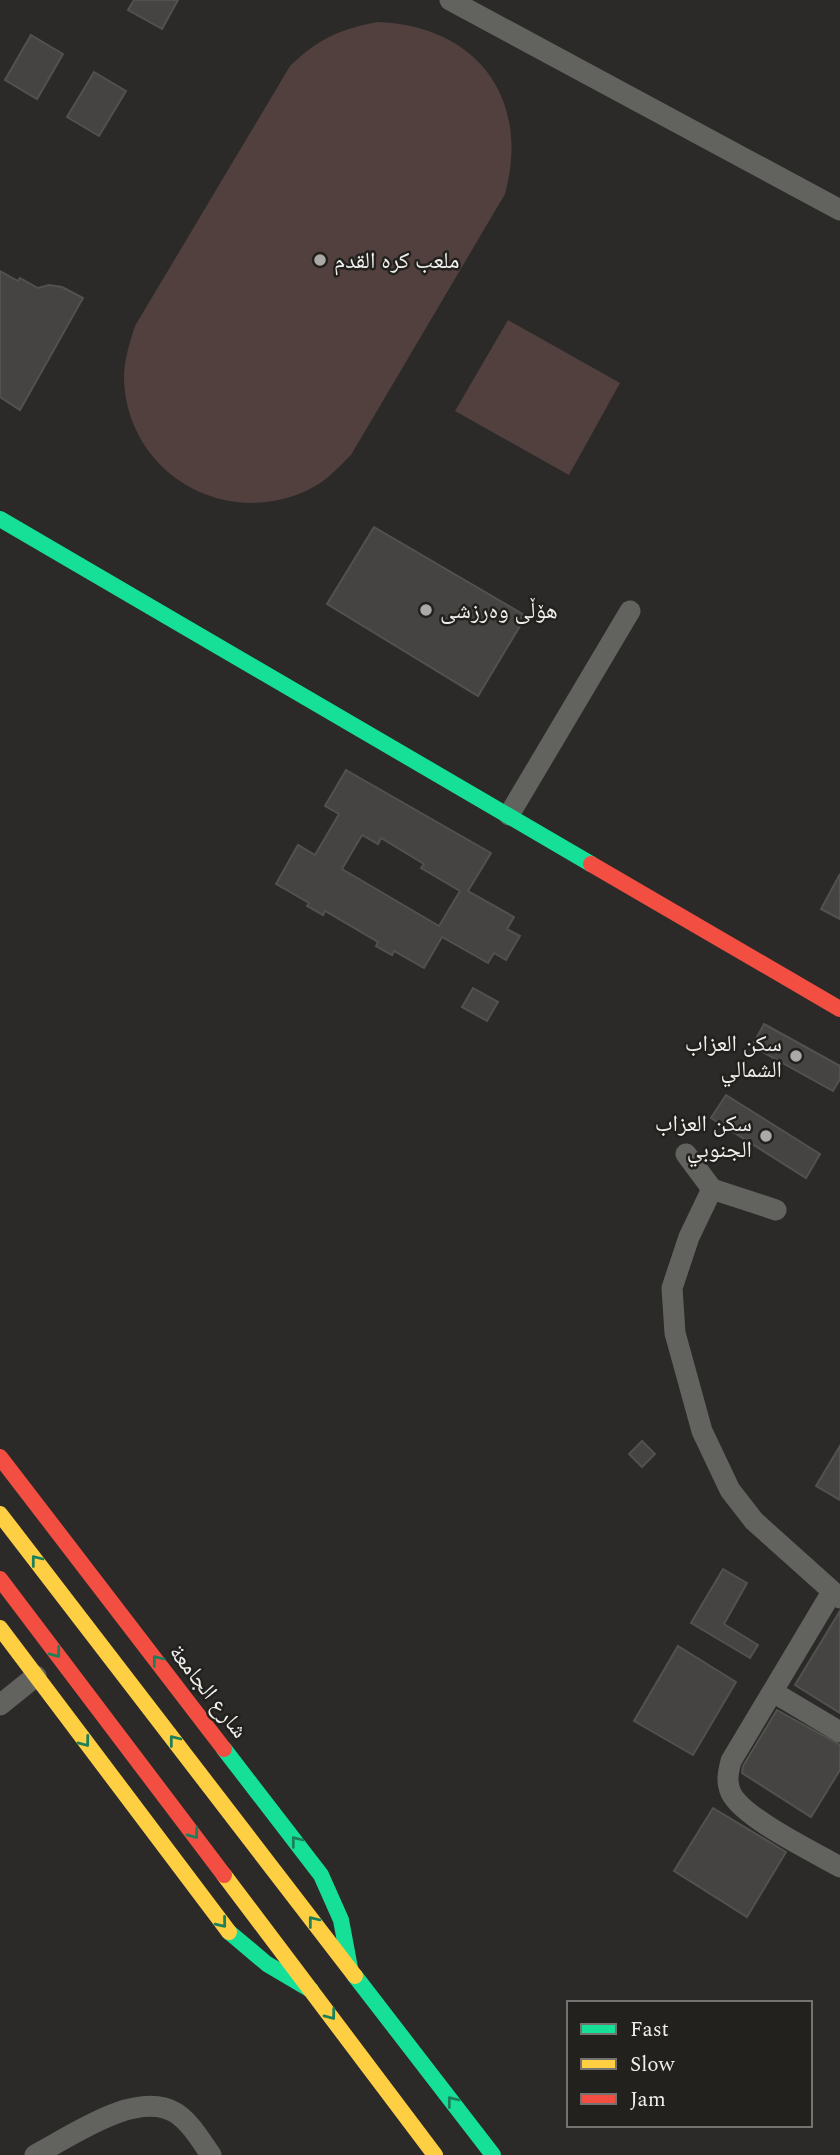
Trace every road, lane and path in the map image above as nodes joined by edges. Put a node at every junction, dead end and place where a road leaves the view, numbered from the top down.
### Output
1 (450, 0) edge
2 (840, 210) edge
3 (0, 519) edge
4 (630, 611) dead end
5 (509, 815) junction
6 (840, 1009) edge
7 (686, 1154) dead end
8 (712, 1189) junction
9 (776, 1210) dead end
10 (0, 1457) edge
11 (0, 1514) edge
12 (0, 1579) edge
13 (836, 1595) edge
14 (0, 1629) edge
15 (36, 1676) junction
16 (773, 1692) junction
17 (0, 1705) edge
18 (840, 1732) edge
19 (840, 1867) edge
20 (350, 1968) junction
21 (312, 1990) junction
22 (35, 2155) edge
23 (211, 2155) edge
24 (435, 2155) edge
25 (493, 2155) edge

1 - 2 street
3 - 5 street
4 - 5 street
5 - 6 street
7 - 8 street
8 - 9 street
8 - 13 street
20 -> 10 street, شارع الجامعة
20 -> 11 street
12 -> 21 street
13 - 16 street
14 - 15 street
15 - 17 street
15 -> 21 street
16 - 18 street
16 - 19 street
25 -> 20 street
21 -> 24 street
22 - 23 street

